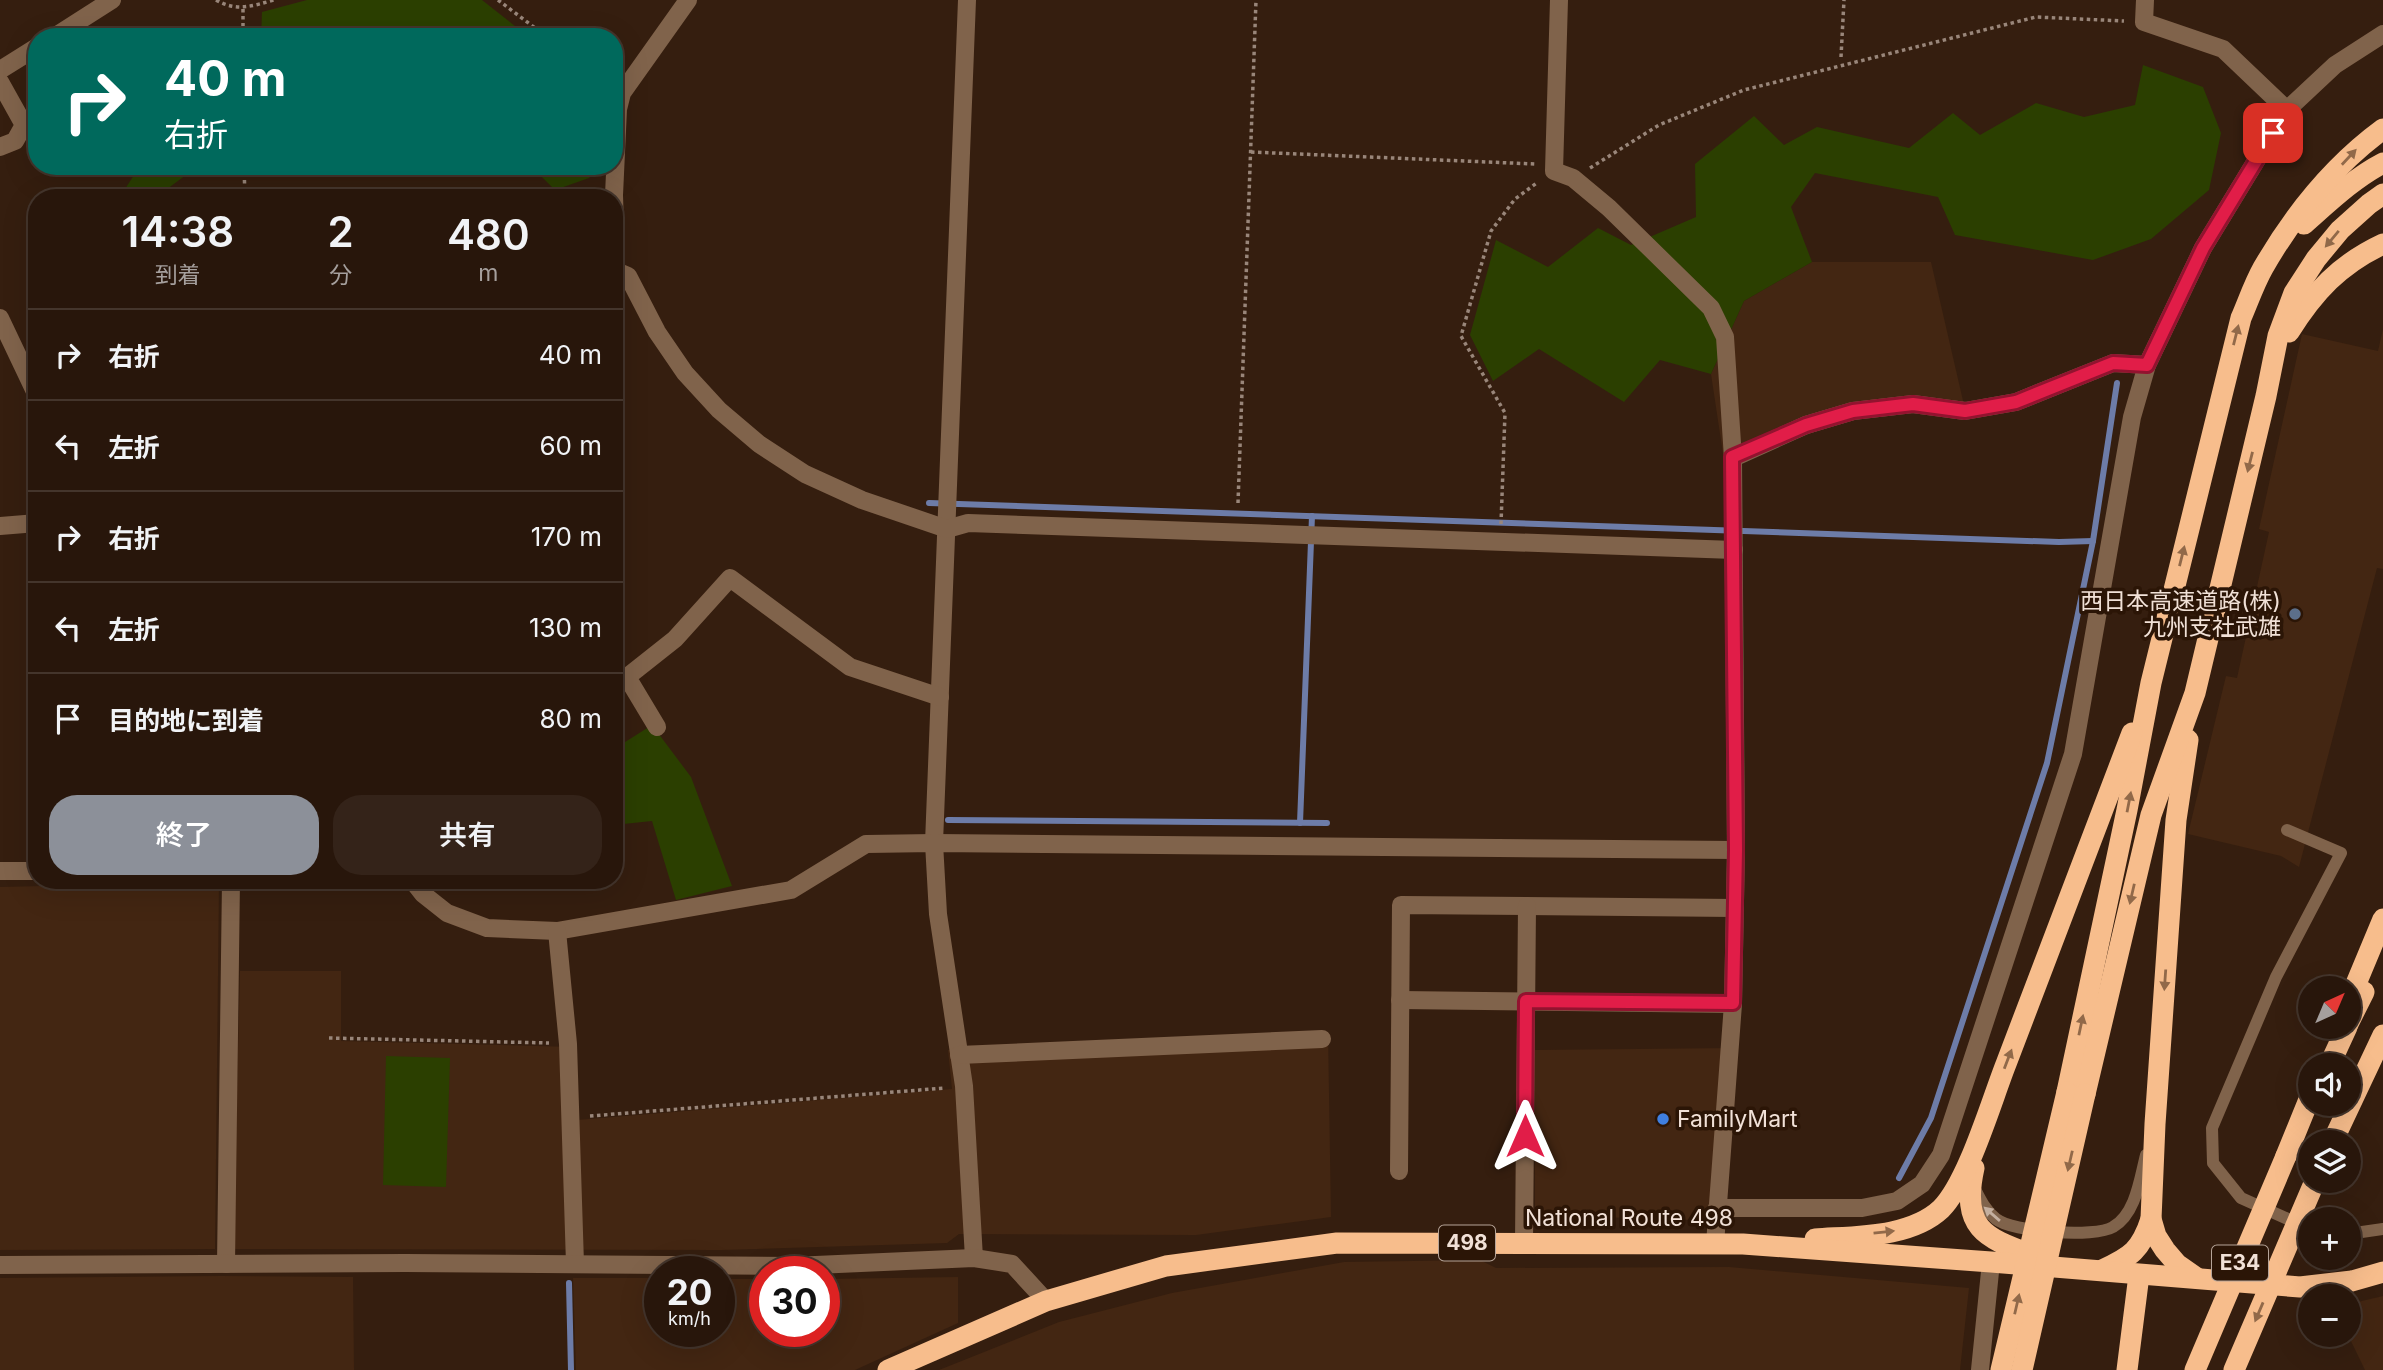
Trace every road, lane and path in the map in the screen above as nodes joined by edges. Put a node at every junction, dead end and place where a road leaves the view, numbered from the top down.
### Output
1 (112, 0) edge
2 (216, 0) edge
3 (274, 0) edge
4 (498, 0) edge
5 (688, 0) edge
6 (967, 0) edge
7 (1256, 0) edge
8 (1559, 0) edge
9 (1844, 0) edge
10 (2144, 0) edge
11 (243, 9) junction
12 (2144, 22) junction
13 (68, 28) edge
14 (243, 28) edge
15 (535, 28) edge
16 (2383, 34) edge
17 (28, 53) edge
18 (1841, 57) dead end
19 (0, 71) edge
20 (0, 82) edge
21 (623, 92) edge
22 (2287, 110) junction
23 (2383, 129) edge
24 (0, 147) edge
25 (1251, 152) junction
26 (2383, 163) edge
27 (1553, 171) junction
28 (1573, 178) junction
29 (2383, 194) edge
30 (2383, 244) edge
31 (2262, 269) junction
32 (623, 274) edge
33 (0, 318) edge
34 (2147, 365) junction
35 (28, 377) edge
36 (2266, 396) junction
37 (1732, 457) junction
38 (1238, 503) dead end
39 (1501, 507) dead end
40 (28, 524) edge
41 (0, 526) edge
42 (947, 529) junction
43 (1734, 550) junction
44 (2151, 683) junction
45 (2195, 693) junction
46 (940, 696) junction
47 (657, 727) dead end
48 (2287, 830) dead end
49 (934, 843) junction
50 (1736, 850) junction
51 (28, 871) edge
52 (0, 872) edge
53 (231, 889) edge
54 (419, 889) edge
55 (1527, 906) junction
56 (1735, 908) junction
57 (2383, 919) edge
58 (557, 931) junction
59 (2383, 954) edge
60 (2359, 976) edge
61 (2361, 999) edge
62 (1400, 1000) junction
63 (1526, 1001) junction
64 (1733, 1003) junction
65 (2383, 1035) edge
66 (328, 1038) dead end
67 (1322, 1039) dead end
68 (568, 1044) junction
69 (959, 1055) junction
70 (964, 1086) junction
71 (2076, 1093) junction
72 (2302, 1116) edge
73 (2305, 1116) edge
74 (570, 1117) junction
75 (1983, 1124) junction
76 (2155, 1124) junction
77 (2338, 1130) edge
78 (2286, 1156) junction
79 (1399, 1171) dead end
80 (1971, 1180) junction
81 (2310, 1193) edge
82 (1717, 1208) junction
83 (2151, 1219) junction
84 (2298, 1224) edge
85 (2383, 1229) edge
86 (2361, 1232) edge
87 (1524, 1244) junction
88 (1715, 1244) junction
89 (1743, 1244) junction
90 (974, 1258) junction
91 (1991, 1262) junction
92 (226, 1264) junction
93 (0, 1265) edge
94 (575, 1265) junction
95 (2066, 1268) junction
96 (2099, 1271) junction
97 (2383, 1272) edge
98 (2139, 1275) junction
99 (2197, 1278) junction
100 (1046, 1301) junction
101 (888, 1370) edge
102 (1980, 1370) edge
103 (2001, 1370) edge
104 (2022, 1370) edge
105 (2127, 1370) edge
106 (2194, 1370) edge
107 (2234, 1370) edge

1 - 13 street
2 - 11 path
3 - 11 path
4 - 15 path
5 - 21 street
6 - 42 street
7 - 25 path
8 - 27 street
9 - 18 path
10 - 12 street
11 - 14 path
12 - 22 street
12 - 28 path
16 - 22 street
17 - 19 street
20 - 24 street
22 - 34 street
31 -> 23 highway
25 - 27 path
25 - 38 path
26 - 31 highway
27 - 28 street
27 - 39 path
28 - 37 street
29 -> 36 highway
30 - 36 highway
44 -> 31 highway
32 - 42 street
33 - 35 street
34 - 37 street
34 - 82 street
36 -> 45 highway
37 - 43 street
40 - 41 street
42 - 43 street
42 - 46 street
43 - 50 street
71 -> 44 highway
75 -> 44 highway
45 -> 71 highway
45 -> 76 highway
46 - 47 street
46 - 49 street
48 - 84 lane
49 - 50 street
49 - 58 street
49 - 69 street
50 - 56 street
51 - 52 street
53 - 92 street
54 - 58 street
55 - 56 street
55 - 62 street
55 - 63 street
56 - 64 street
57 - 60 highway
58 - 68 street
59 - 61 highway
62 - 63 street
62 - 79 street
63 - 64 street
63 - 87 street
64 - 82 street
65 - 77 highway
66 - 68 path
67 - 69 street
68 - 74 street
69 - 70 street
70 - 74 path
70 - 90 street
103 -> 71 highway, bridge
71 -> 104 highway, bridge
72 - 78 highway
73 - 78 highway, E34
74 - 94 street
75 - 80 highway
89 -> 75 highway
76 -> 80 lane
76 - 83 highway
78 - 106 highway, E34, bridge
80 - 95 highway
81 -> 107 highway, E34, bridge
82 - 88 street
83 - 96 highway
83 - 99 highway
85 - 86 lane
87 - 88 highway, National Route 498 / 498
87 - 100 highway, National Route 498 / 498
88 - 89 highway, National Route 498 / 498
89 - 91 highway, National Route 498 / 498
90 - 94 street
90 - 100 street
91 - 95 highway, National Route 498 / 498
91 - 102 street
92 - 93 street
92 - 94 street
95 - 96 highway, National Route 498 / 498
96 - 98 highway, National Route 498 / 498
97 - 99 highway, National Route 498
98 - 99 highway, National Route 498
98 - 105 highway
100 - 101 highway, National Route 498 / 498

